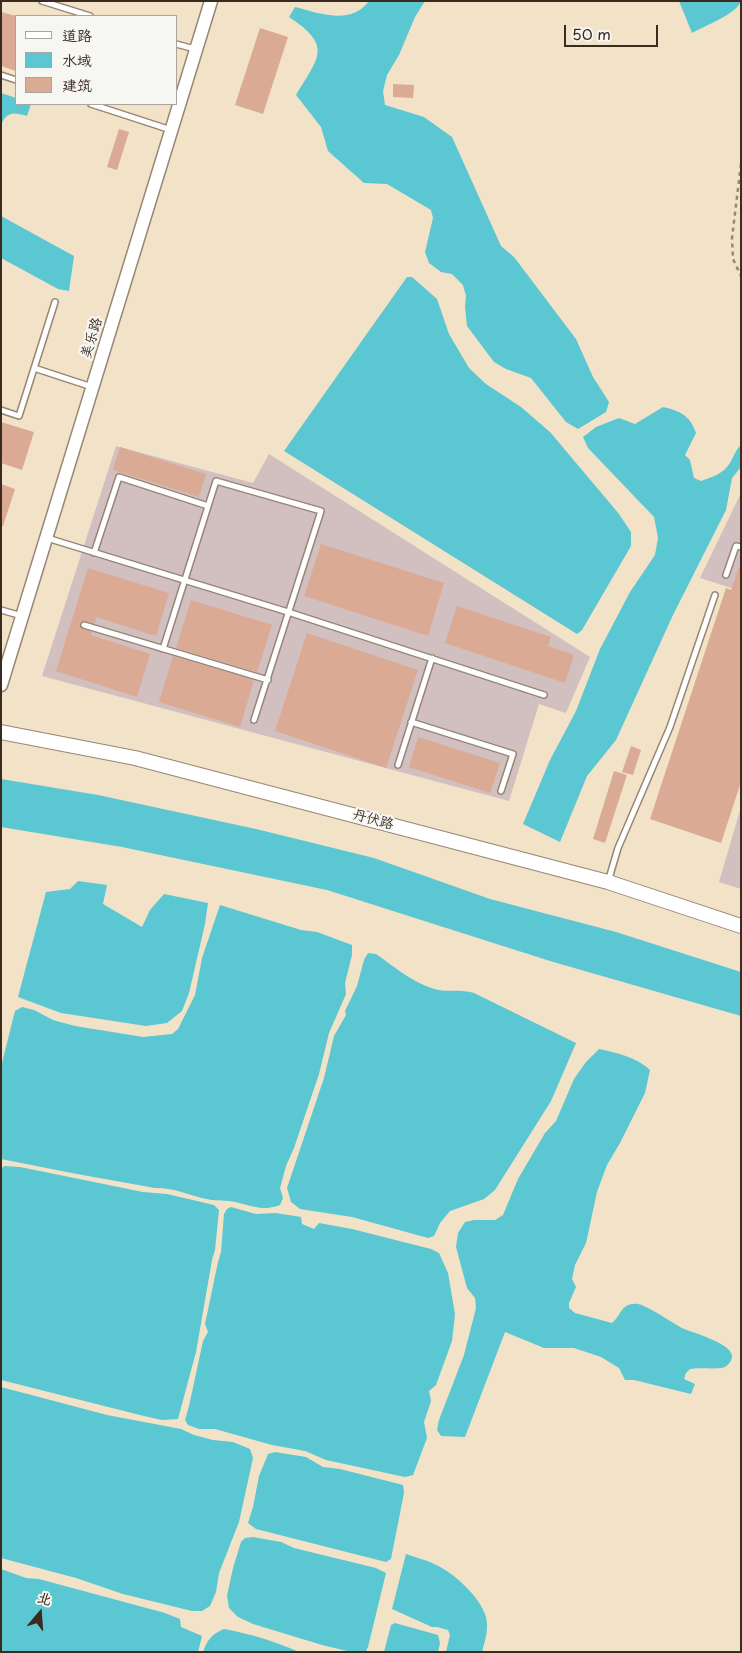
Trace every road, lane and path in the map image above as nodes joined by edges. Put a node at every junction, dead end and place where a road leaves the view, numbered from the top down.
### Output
1 (42, 1) edge
2 (211, 1) edge
3 (87, 15) edge
4 (178, 45) edge
5 (196, 50) junction
6 (1, 75) edge
7 (15, 80) edge
8 (94, 105) edge
9 (171, 130) junction
10 (741, 164) edge
11 (741, 276) edge
12 (55, 302) dead end
13 (34, 368) junction
14 (92, 387) junction
15 (1, 410) edge
16 (208, 506) junction
17 (46, 538) junction
18 (741, 547) edge
19 (94, 553) junction
20 (726, 574) dead end
21 (185, 580) junction
22 (715, 595) dead end
23 (1, 610) edge
24 (288, 612) junction
25 (22, 616) junction
26 (84, 625) dead end
27 (163, 649) junction
28 (432, 658) junction
29 (268, 680) junction
30 (1, 684) edge
31 (544, 695) dead end
32 (254, 720) dead end
33 (411, 722) junction
34 (1, 732) edge
35 (398, 765) dead end
36 (501, 791) dead end
37 (608, 882) junction
38 (741, 926) edge

1 - 3 lane
2 - 5 street, 美乐路
4 - 5 lane
5 - 9 street, 美乐路
6 - 7 lane
8 - 9 lane
9 - 14 street, 美乐路
10 - 11 path
12 - 13 lane
13 - 14 lane
13 - 15 lane
14 - 17 street, 美乐路
16 - 19 lane
16 - 21 lane
16 - 24 lane
17 - 19 lane
17 - 25 street, 美乐路
18 - 20 lane
19 - 21 lane
21 - 24 lane
21 - 27 lane
22 - 37 lane
23 - 25 lane
24 - 28 lane
24 - 29 lane
25 - 30 street, 美乐路
26 - 27 lane
27 - 29 lane
28 - 31 lane
28 - 33 lane
29 - 32 lane
33 - 35 lane
33 - 36 lane
34 - 37 main road, 丹伏路
37 - 38 main road, 丹伏路

